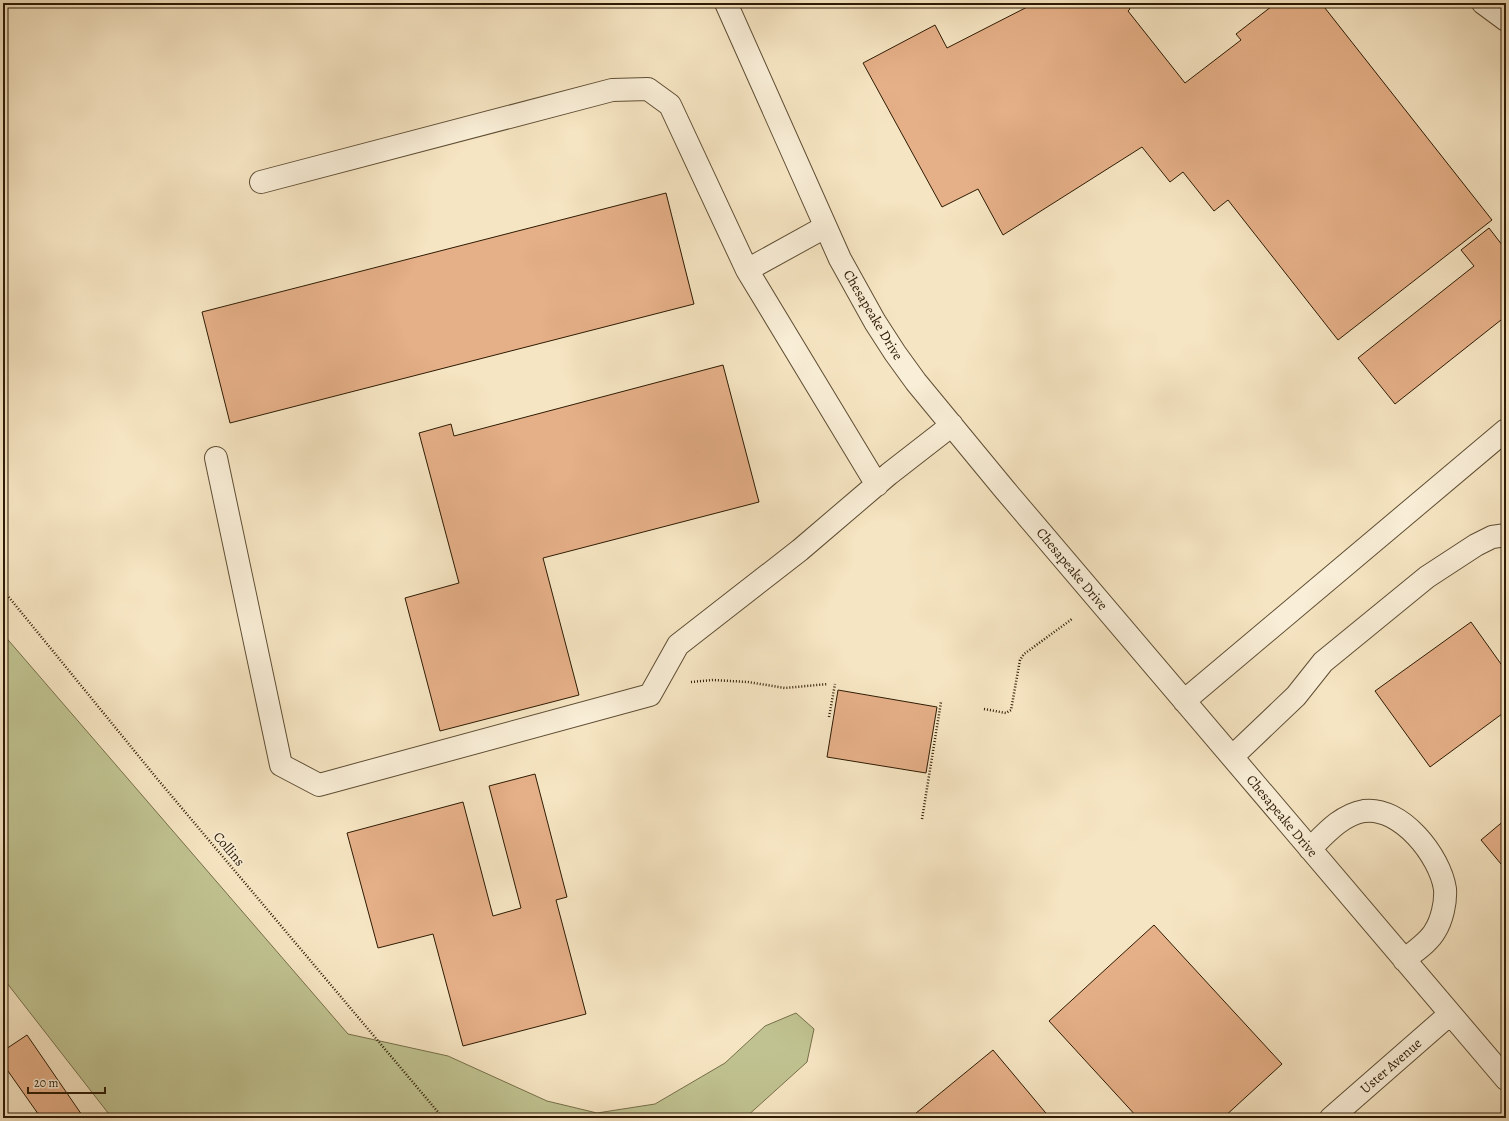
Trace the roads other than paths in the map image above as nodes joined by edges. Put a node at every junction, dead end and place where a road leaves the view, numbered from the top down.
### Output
1 (726, 3) edge
2 (1483, 3) edge
3 (1506, 20) edge
4 (261, 182) dead end
5 (825, 227) junction
6 (747, 270) junction
7 (952, 425) junction
8 (1506, 430) edge
9 (216, 458) dead end
10 (877, 485) junction
11 (1506, 535) edge
12 (1184, 701) junction
13 (1232, 757) junction
14 (1310, 849) junction
15 (1404, 960) junction
16 (1450, 1014) junction
17 (1506, 1079) edge
18 (1331, 1118) edge

1 - 5 street, Chesapeake Drive
2 - 3 street
4 - 6 street
5 - 6 street
5 - 7 street, Chesapeake Drive
6 - 10 street
7 - 10 street
7 - 12 street, Chesapeake Drive
8 - 12 street
9 - 10 street
11 - 13 street
12 - 13 street, Chesapeake Drive
13 - 14 street, Chesapeake Drive
14 - 15 street, Chesapeake Drive
14 - 15 street
15 - 16 street, Chesapeake Drive
16 - 17 street, Chesapeake Drive
16 - 18 street, Uster Avenue

